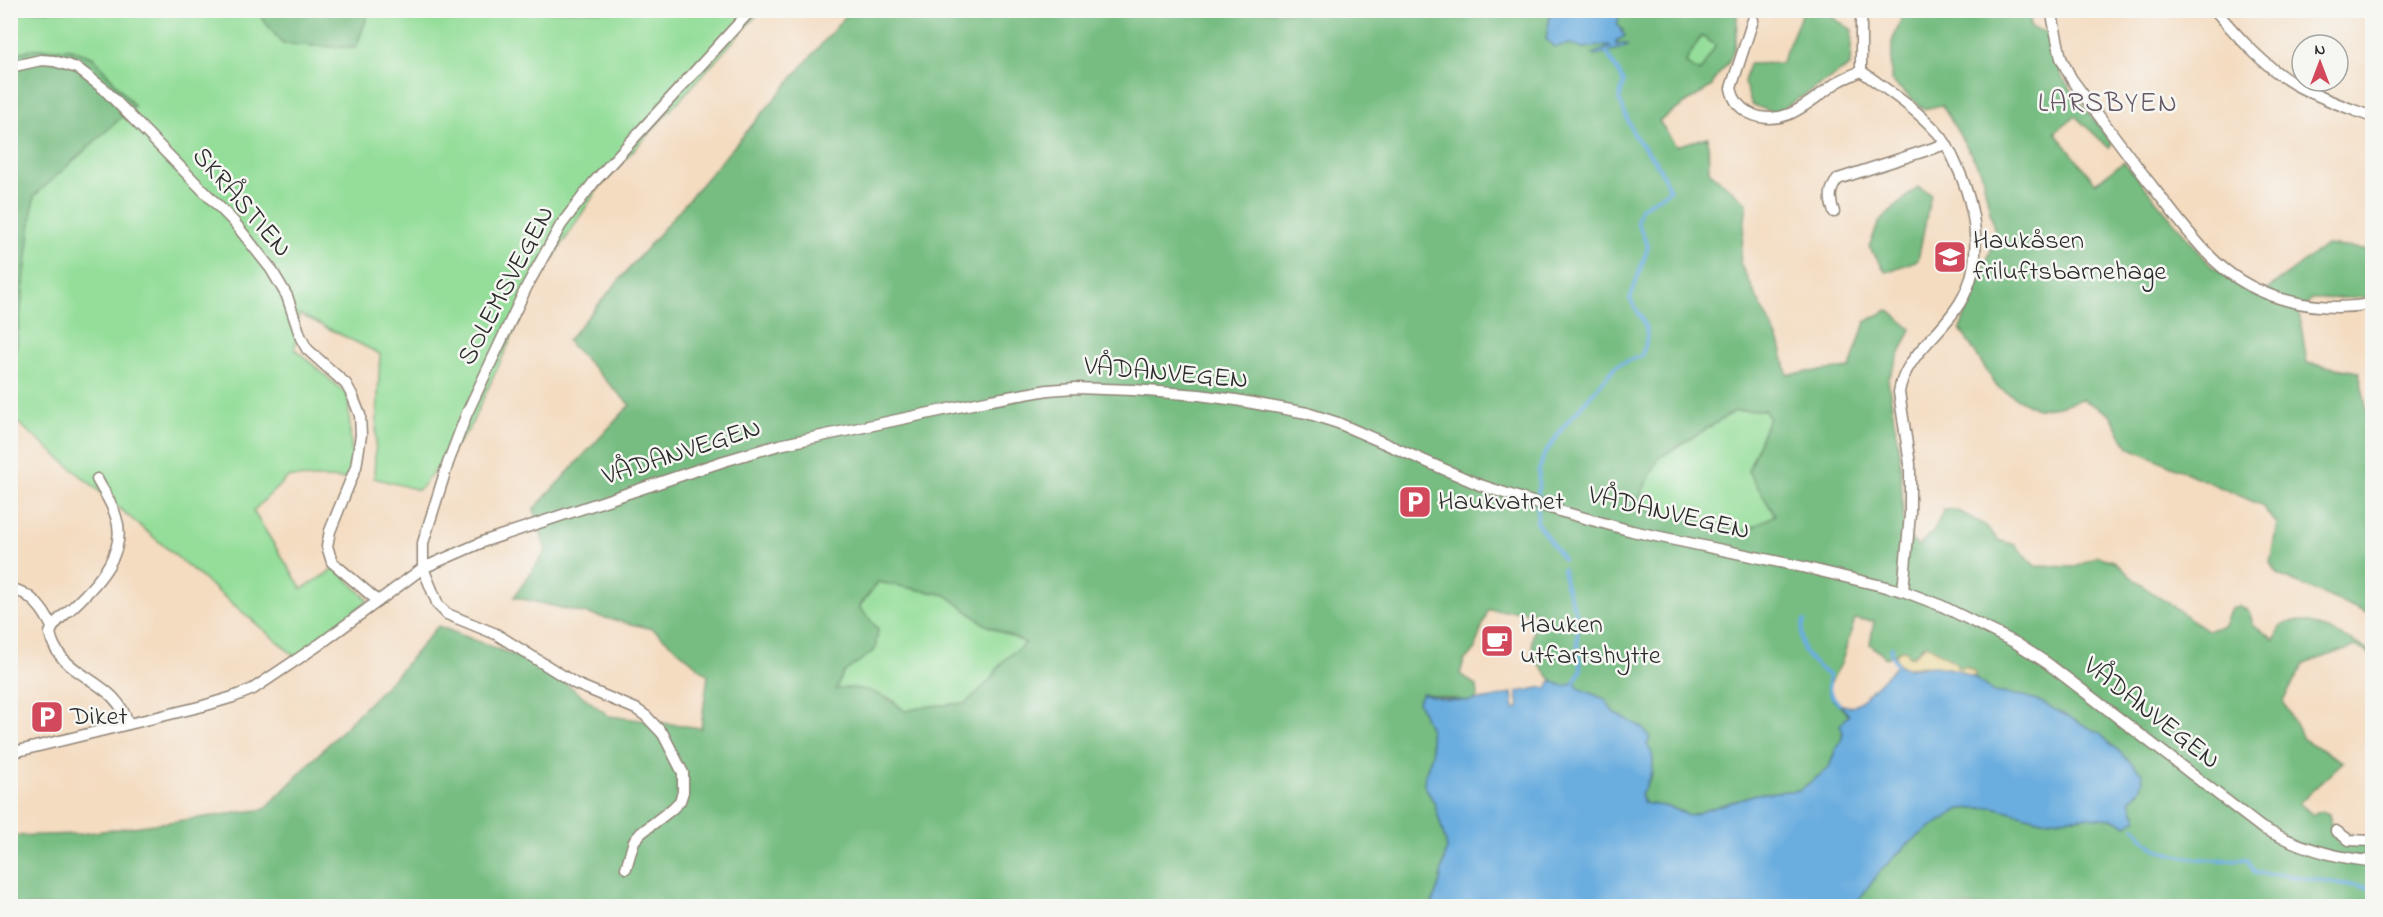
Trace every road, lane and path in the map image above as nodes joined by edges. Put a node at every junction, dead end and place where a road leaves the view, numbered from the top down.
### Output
1 (751, 10) edge
2 (1865, 10) edge
3 (2051, 10) edge
4 (2215, 10) edge
5 (1753, 20) dead end
6 (10, 67) edge
7 (1861, 71) junction
8 (2373, 117) edge
9 (1946, 144) junction
10 (1834, 212) dead end
11 (2373, 304) edge
12 (97, 479) dead end
13 (423, 568) junction
14 (10, 589) edge
15 (1904, 591) junction
16 (378, 601) junction
17 (52, 627) junction
18 (128, 724) junction
19 (10, 753) edge
20 (2336, 831) dead end
21 (2373, 841) edge
22 (2373, 861) edge
23 (626, 868) dead end

1 - 13 street, SOLEMSVEGEN
2 - 7 street
3 - 11 street
4 - 8 street
5 - 7 street
6 - 16 street, SKRÅSTIEN
7 - 9 street
9 - 10 street
9 - 15 street
12 - 17 street
13 - 15 street, VÅDANVEGEN
13 - 16 street, VÅDANVEGEN
13 - 23 street
14 - 17 street
15 - 22 street, VÅDANVEGEN
16 - 18 street, VÅDANVEGEN
17 - 18 street
18 - 19 street, VÅDANVEGEN
20 - 21 street

